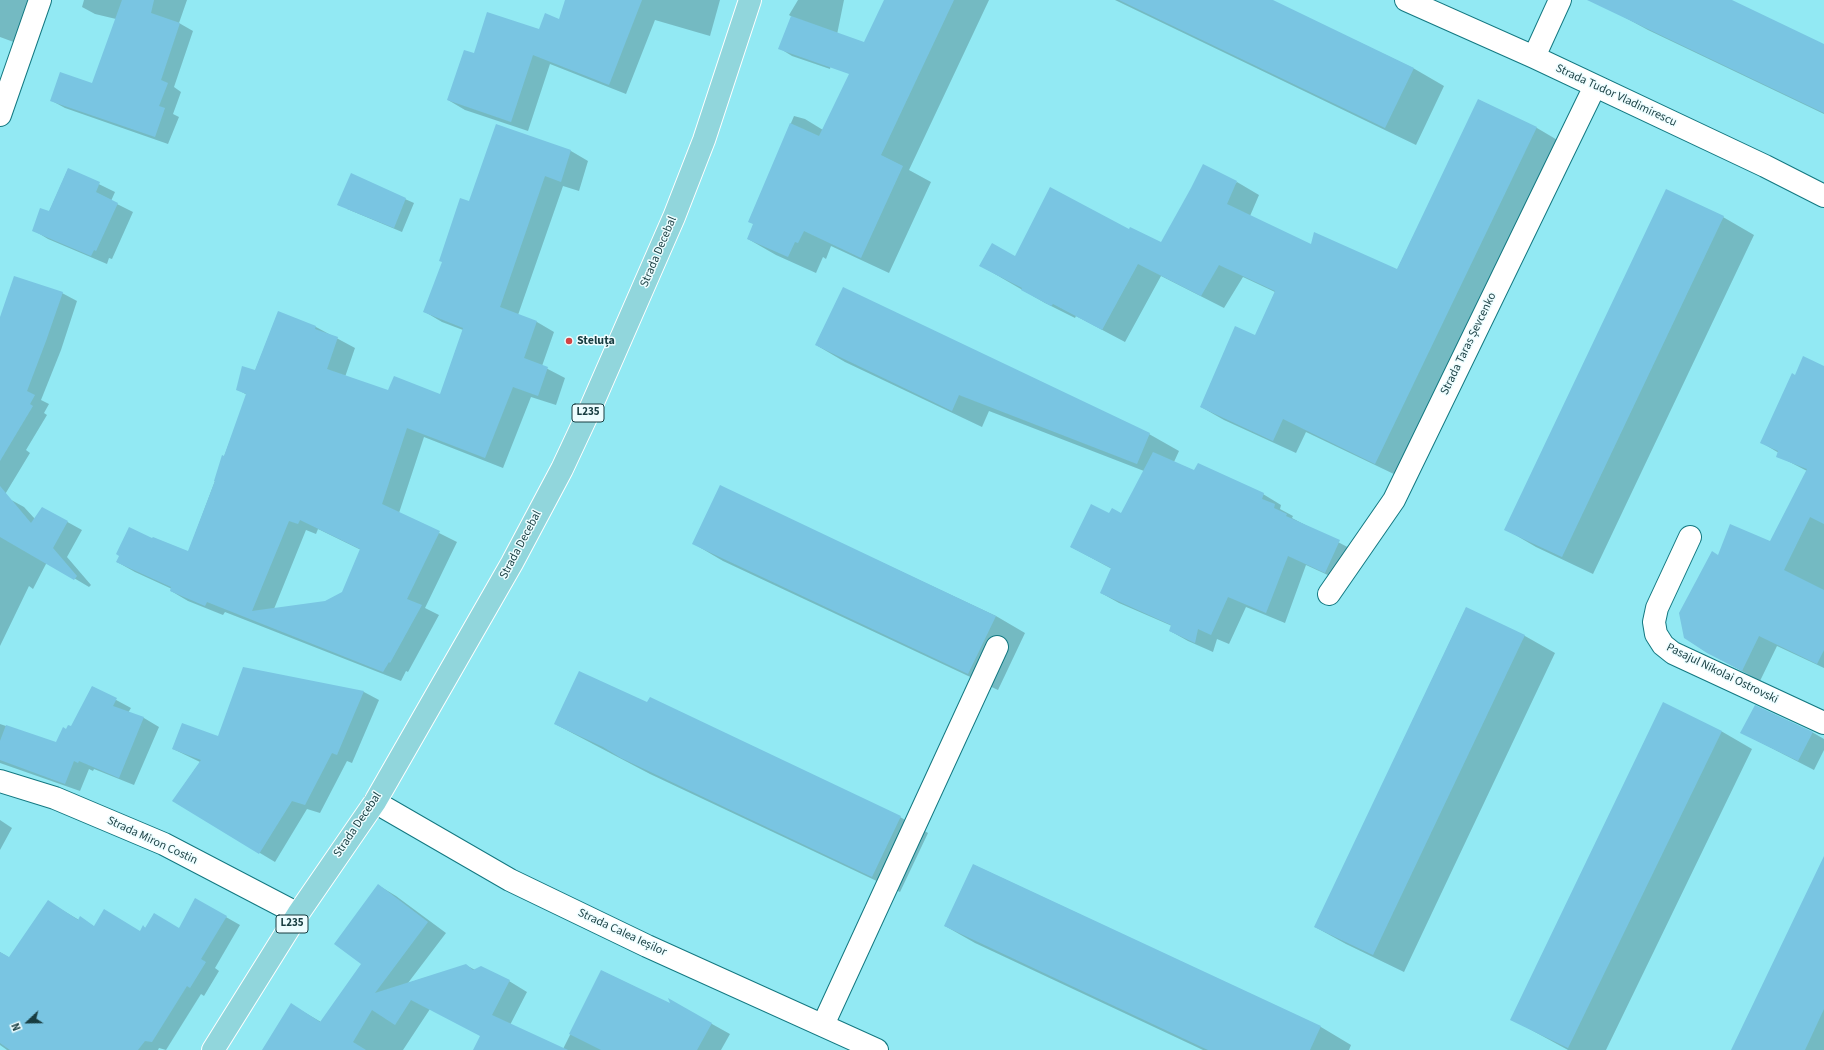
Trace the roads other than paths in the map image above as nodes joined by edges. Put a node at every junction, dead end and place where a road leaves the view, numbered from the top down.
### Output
1 (40, 0) edge
2 (750, 0) edge
3 (1406, 0) edge
4 (1560, 0) edge
5 (1534, 58) junction
6 (1595, 86) junction
7 (0, 115) edge
8 (1824, 196) edge
9 (1690, 537) dead end
10 (1329, 594) dead end
11 (997, 647) dead end
12 (1824, 723) edge
13 (0, 781) edge
14 (374, 802) junction
15 (298, 914) junction
16 (823, 1025) junction
17 (213, 1050) edge
18 (877, 1050) edge

1 - 7 street
2 - 14 main road, Strada Decebal / L235
3 - 5 street, Strada Tudor Vladimirescu
4 - 5 street
5 - 6 street, Strada Tudor Vladimirescu
6 - 8 street, Strada Tudor Vladimirescu
6 - 10 street, Strada Taras Șevcenko
9 - 12 street, Pasajul Nikolai Ostrovski
11 - 16 street
13 - 15 street, Strada Miron Costin
14 - 15 main road, Strada Decebal / L235
14 - 16 street, Strada Calea Ieșilor
15 - 17 main road, Strada Decebal / L235
16 - 18 street, Strada Calea Ieșilor

